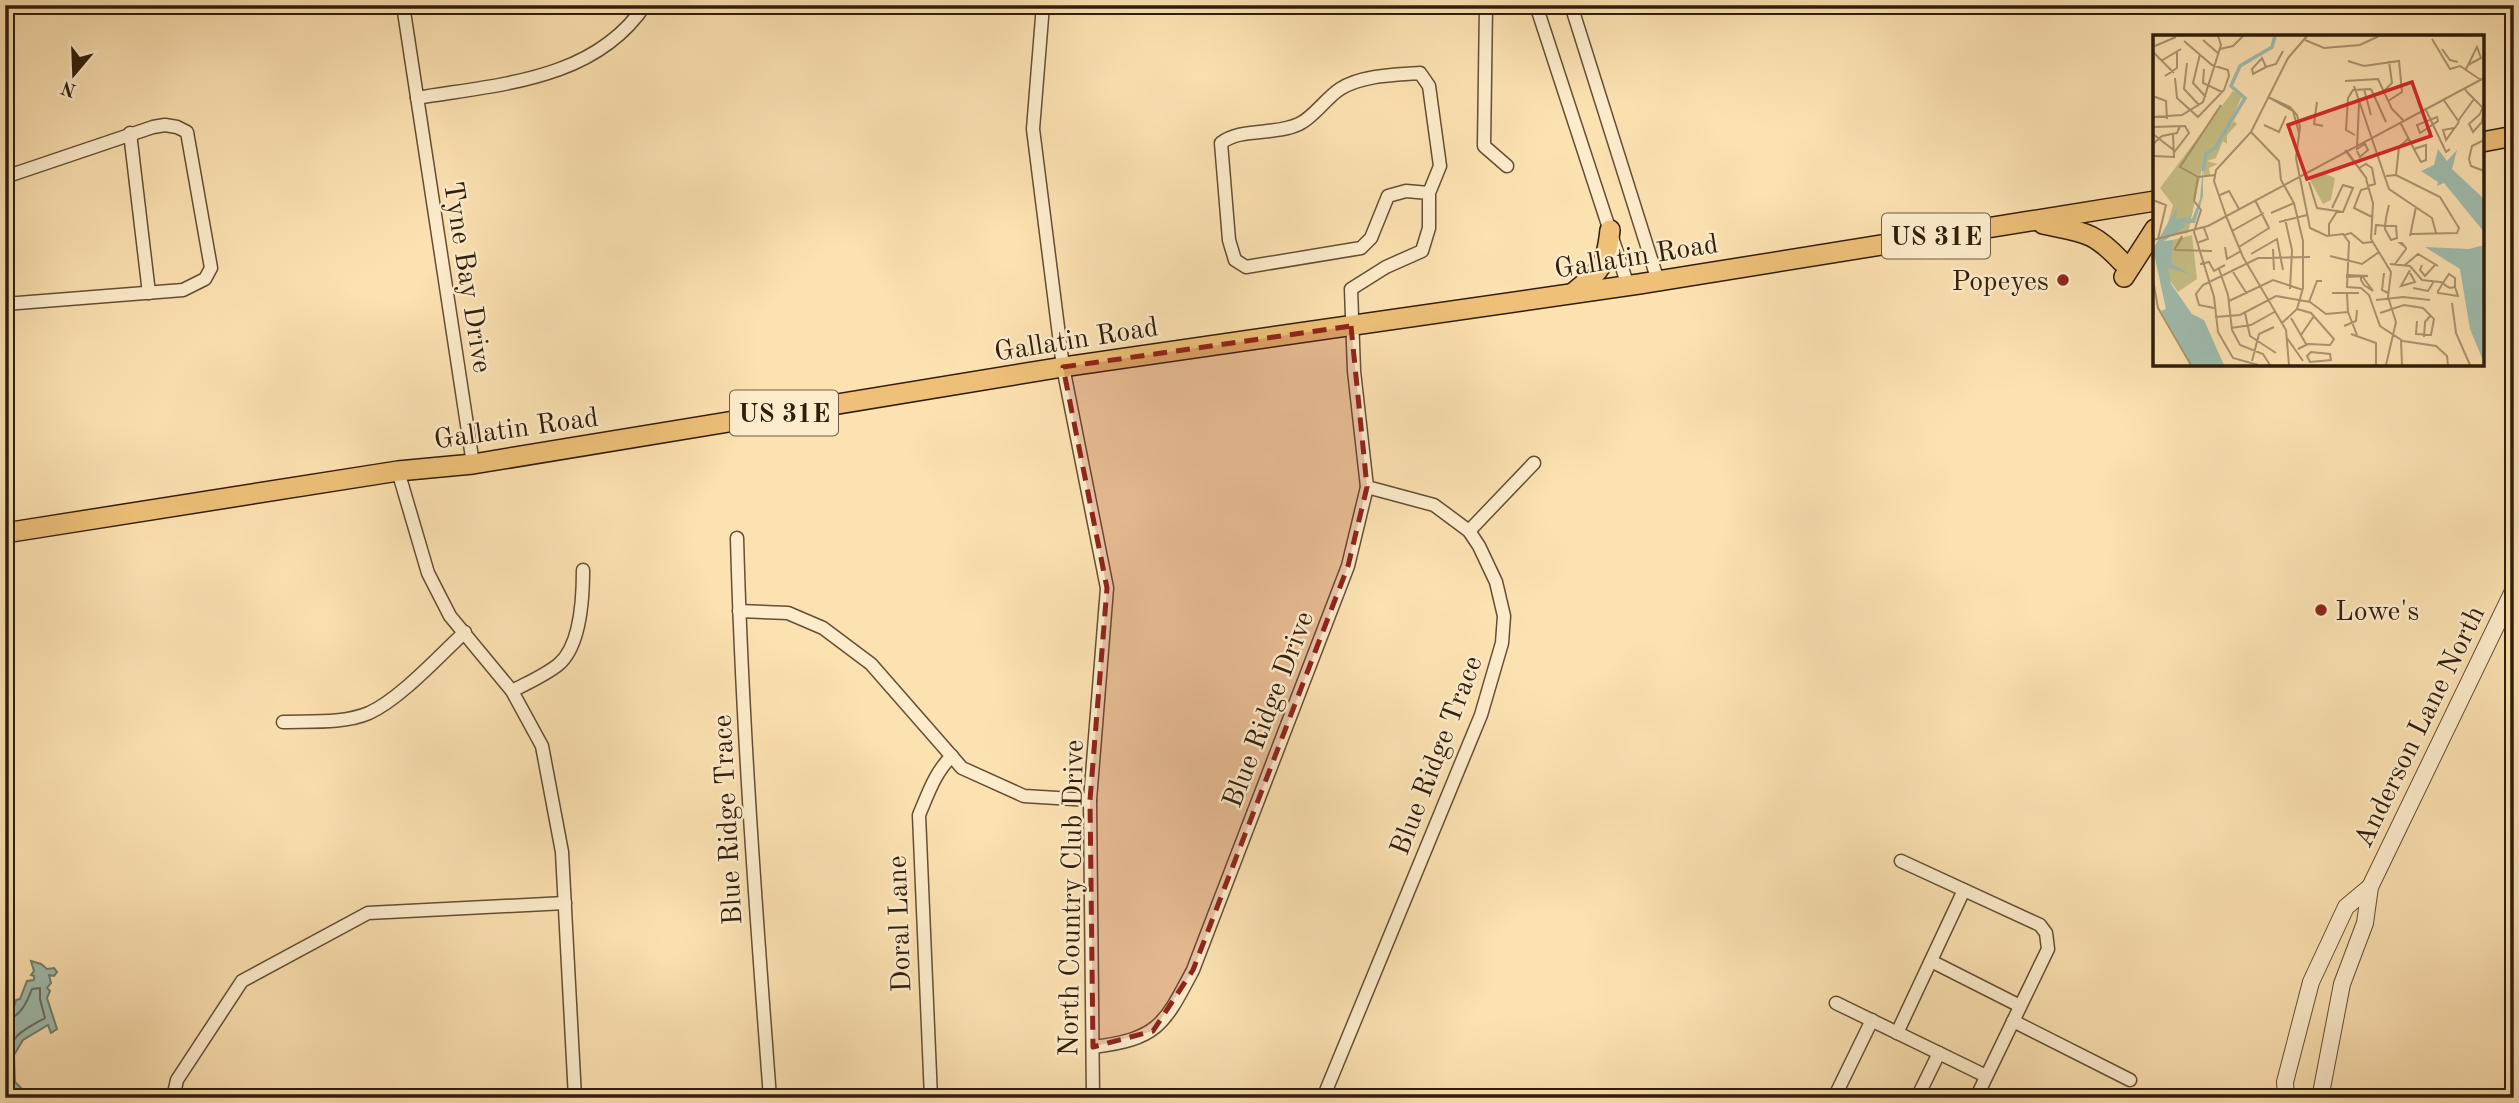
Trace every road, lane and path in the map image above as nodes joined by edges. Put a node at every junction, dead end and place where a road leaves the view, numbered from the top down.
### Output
1 (403, 5) edge
2 (645, 5) edge
3 (1043, 5) edge
4 (1486, 5) edge
5 (1536, 5) edge
6 (1571, 5) edge
7 (417, 98) junction
8 (131, 134) junction
9 (2514, 136) edge
10 (2484, 142) edge
11 (1507, 166) dead end
12 (5, 177) edge
13 (1429, 193) junction
14 (2153, 201) edge
15 (2031, 221) junction
16 (1610, 230) junction
17 (2153, 232) edge
18 (1658, 281) junction
19 (1629, 286) junction
20 (149, 293) junction
21 (1572, 294) junction
22 (5, 304) edge
23 (1351, 326) junction
24 (1063, 367) junction
25 (1534, 463) dead end
26 (473, 464) junction
27 (398, 471) junction
28 (1367, 487) junction
29 (1469, 531) junction
30 (5, 533) edge
31 (737, 538) dead end
32 (583, 570) dead end
33 (2514, 589) edge
34 (739, 611) junction
35 (465, 632) junction
36 (512, 691) junction
37 (283, 722) dead end
38 (952, 757) junction
39 (1090, 800) junction
40 (1901, 861) dead end
41 (2370, 887) junction
42 (1964, 890) junction
43 (565, 903) junction
44 (1931, 961) junction
45 (1836, 1003) dead end
46 (2020, 1006) junction
47 (1872, 1020) junction
48 (2013, 1021) junction
49 (1897, 1033) junction
50 (1093, 1047) junction
51 (1939, 1053) junction
52 (1986, 1076) junction
53 (2130, 1080) dead end
54 (173, 1098) edge
55 (575, 1098) edge
56 (769, 1098) edge
57 (931, 1098) edge
58 (1093, 1098) edge
59 (1323, 1098) edge
60 (1834, 1098) edge
61 (1917, 1098) edge
62 (1976, 1098) edge
63 (2286, 1098) edge
64 (2322, 1098) edge

1 - 7 street, Tyne Bay Drive
2 - 7 street
3 - 24 street, North Country Club Drive
4 - 11 street
5 - 16 street
6 - 18 street
7 - 26 street, Tyne Bay Drive
8 - 12 street
8 - 20 street
8 - 20 street
9 - 10 main road
13 - 13 street
13 - 23 street, Blue Ridge Drive
14 - 15 main road, Gallatin Road / US 31E
15 - 17 main road
15 - 18 main road, Gallatin Road / US 31E
16 - 19 street
16 - 21 main road
18 - 19 main road, Gallatin Road / US 31E
19 - 21 main road, Gallatin Road / US 31E
20 - 22 street
21 - 23 main road, Gallatin Road / US 31E
23 - 24 main road, Gallatin Road / US 31E
23 - 28 street, Blue Ridge Drive
24 - 26 main road, Gallatin Road / US 31E
24 - 39 street, North Country Club Drive
25 - 29 street
26 - 27 main road, Gallatin Road / US 31E
27 - 30 main road, Gallatin Road / US 31E
27 - 35 street
28 - 29 street, Blue Ridge Trace
28 - 50 street, Blue Ridge Drive
29 - 59 street, Blue Ridge Trace
31 - 34 street, Blue Ridge Trace
32 - 36 street
33 - 41 street, Anderson Lane North
34 - 38 street
34 - 56 street, Blue Ridge Trace
35 - 36 street
35 - 37 street
36 - 43 street
38 - 39 street
38 - 57 street, Doral Lane
39 - 50 street, North Country Club Drive
40 - 42 street
41 - 63 street, Anderson Lane North
41 - 64 street, Anderson Lane North
42 - 44 street
42 - 46 street
43 - 54 street
43 - 55 street
44 - 46 street
44 - 49 street
45 - 47 street
46 - 48 street
47 - 49 street
47 - 60 street
48 - 52 street
48 - 53 street
49 - 51 street
50 - 58 street, North Country Club Drive
51 - 52 street
51 - 61 street
52 - 62 street

